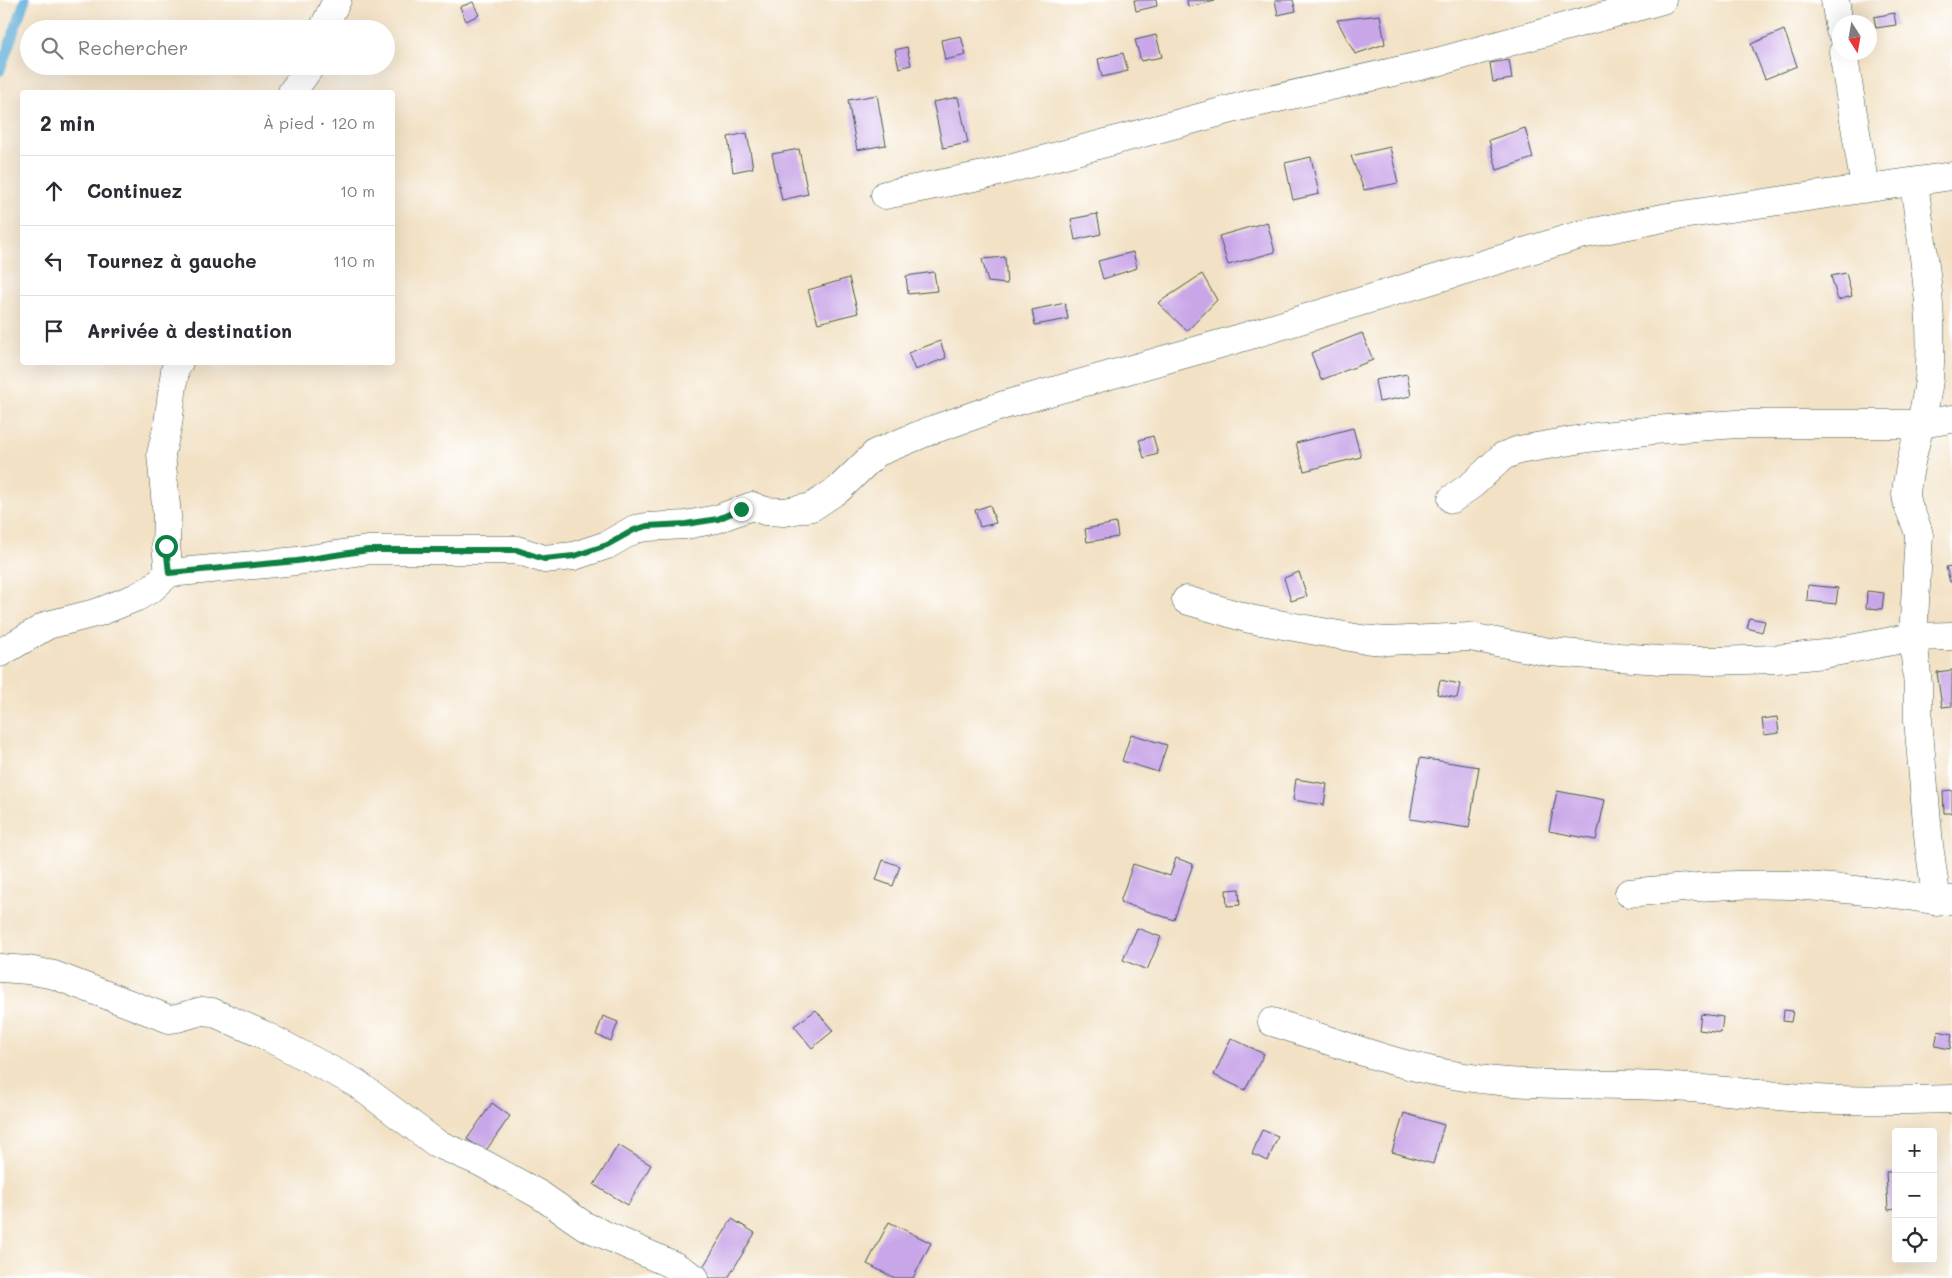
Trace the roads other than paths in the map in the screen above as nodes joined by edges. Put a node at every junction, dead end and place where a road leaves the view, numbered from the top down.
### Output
1 (337, 0) edge
2 (1662, 0) edge
3 (1835, 0) edge
4 (1838, 15) edge
5 (328, 20) edge
6 (1844, 60) edge
7 (304, 75) edge
8 (293, 90) edge
9 (1952, 176) edge
10 (1914, 182) junction
11 (1865, 188) junction
12 (885, 195) dead end
13 (178, 365) edge
14 (1952, 419) edge
15 (1921, 424) junction
16 (1452, 499) dead end
17 (169, 573) junction
18 (1186, 600) dead end
19 (1952, 636) edge
20 (1913, 637) junction
21 (0, 653) edge
22 (1629, 894) dead end
23 (1945, 901) edge
24 (0, 968) edge
25 (1272, 1022) dead end
26 (1952, 1099) edge
27 (695, 1278) edge

1 - 5 street
2 - 12 street
3 - 4 street
6 - 11 street
7 - 8 street
9 - 10 street
10 - 11 street
10 - 15 street
11 - 17 street
13 - 17 street
14 - 15 street
15 - 16 street
15 - 20 street
17 - 21 street
18 - 20 street
19 - 20 street
20 - 23 street
22 - 23 street
24 - 27 street
25 - 26 street

